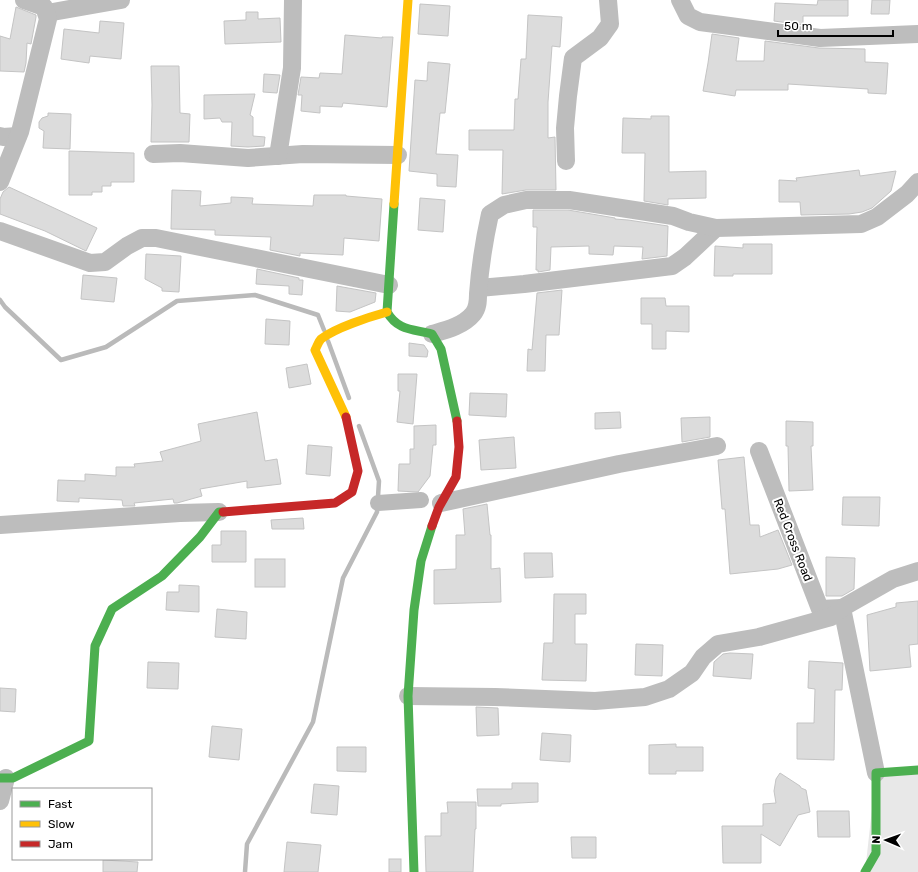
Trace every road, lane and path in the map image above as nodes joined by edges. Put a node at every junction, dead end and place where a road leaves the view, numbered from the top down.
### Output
1 (24, 0) edge
2 (121, 0) edge
3 (293, 0) edge
4 (408, 0) edge
5 (608, 0) edge
6 (680, 0) edge
7 (47, 13) junction
8 (918, 34) edge
9 (0, 136) edge
10 (18, 136) junction
11 (153, 154) dead end
12 (398, 155) junction
13 (278, 156) junction
14 (566, 161) dead end
15 (0, 182) edge
16 (918, 182) edge
17 (716, 228) junction
18 (0, 231) edge
19 (390, 285) junction
20 (479, 288) junction
21 (388, 312) junction
22 (432, 334) junction
23 (717, 446) dead end
24 (759, 451) dead end
25 (441, 503) junction
26 (219, 512) junction
27 (0, 525) edge
28 (918, 571) edge
29 (842, 608) junction
30 (408, 696) junction
31 (918, 770) edge
32 (876, 773) junction
33 (3, 778) edge
34 (0, 801) edge
35 (414, 872) edge
36 (865, 872) edge

1 - 7 street
2 - 7 street
3 - 13 street
4 - 12 street
5 - 14 street
6 - 8 street
7 - 10 street
9 - 10 street
10 - 15 street
11 - 13 street
12 - 13 street
12 - 19 street
16 - 17 street
17 - 20 street
17 - 20 street
18 - 19 street
19 - 21 street
20 - 22 street
21 - 22 street
21 - 26 street
22 - 25 street
23 - 25 street
24 - 29 street, Red Cross Road
25 - 30 street
26 - 27 street
26 - 33 street
28 - 29 street
29 - 30 street
29 - 32 street
30 - 35 street
31 - 32 street
32 - 36 street
33 - 34 street

